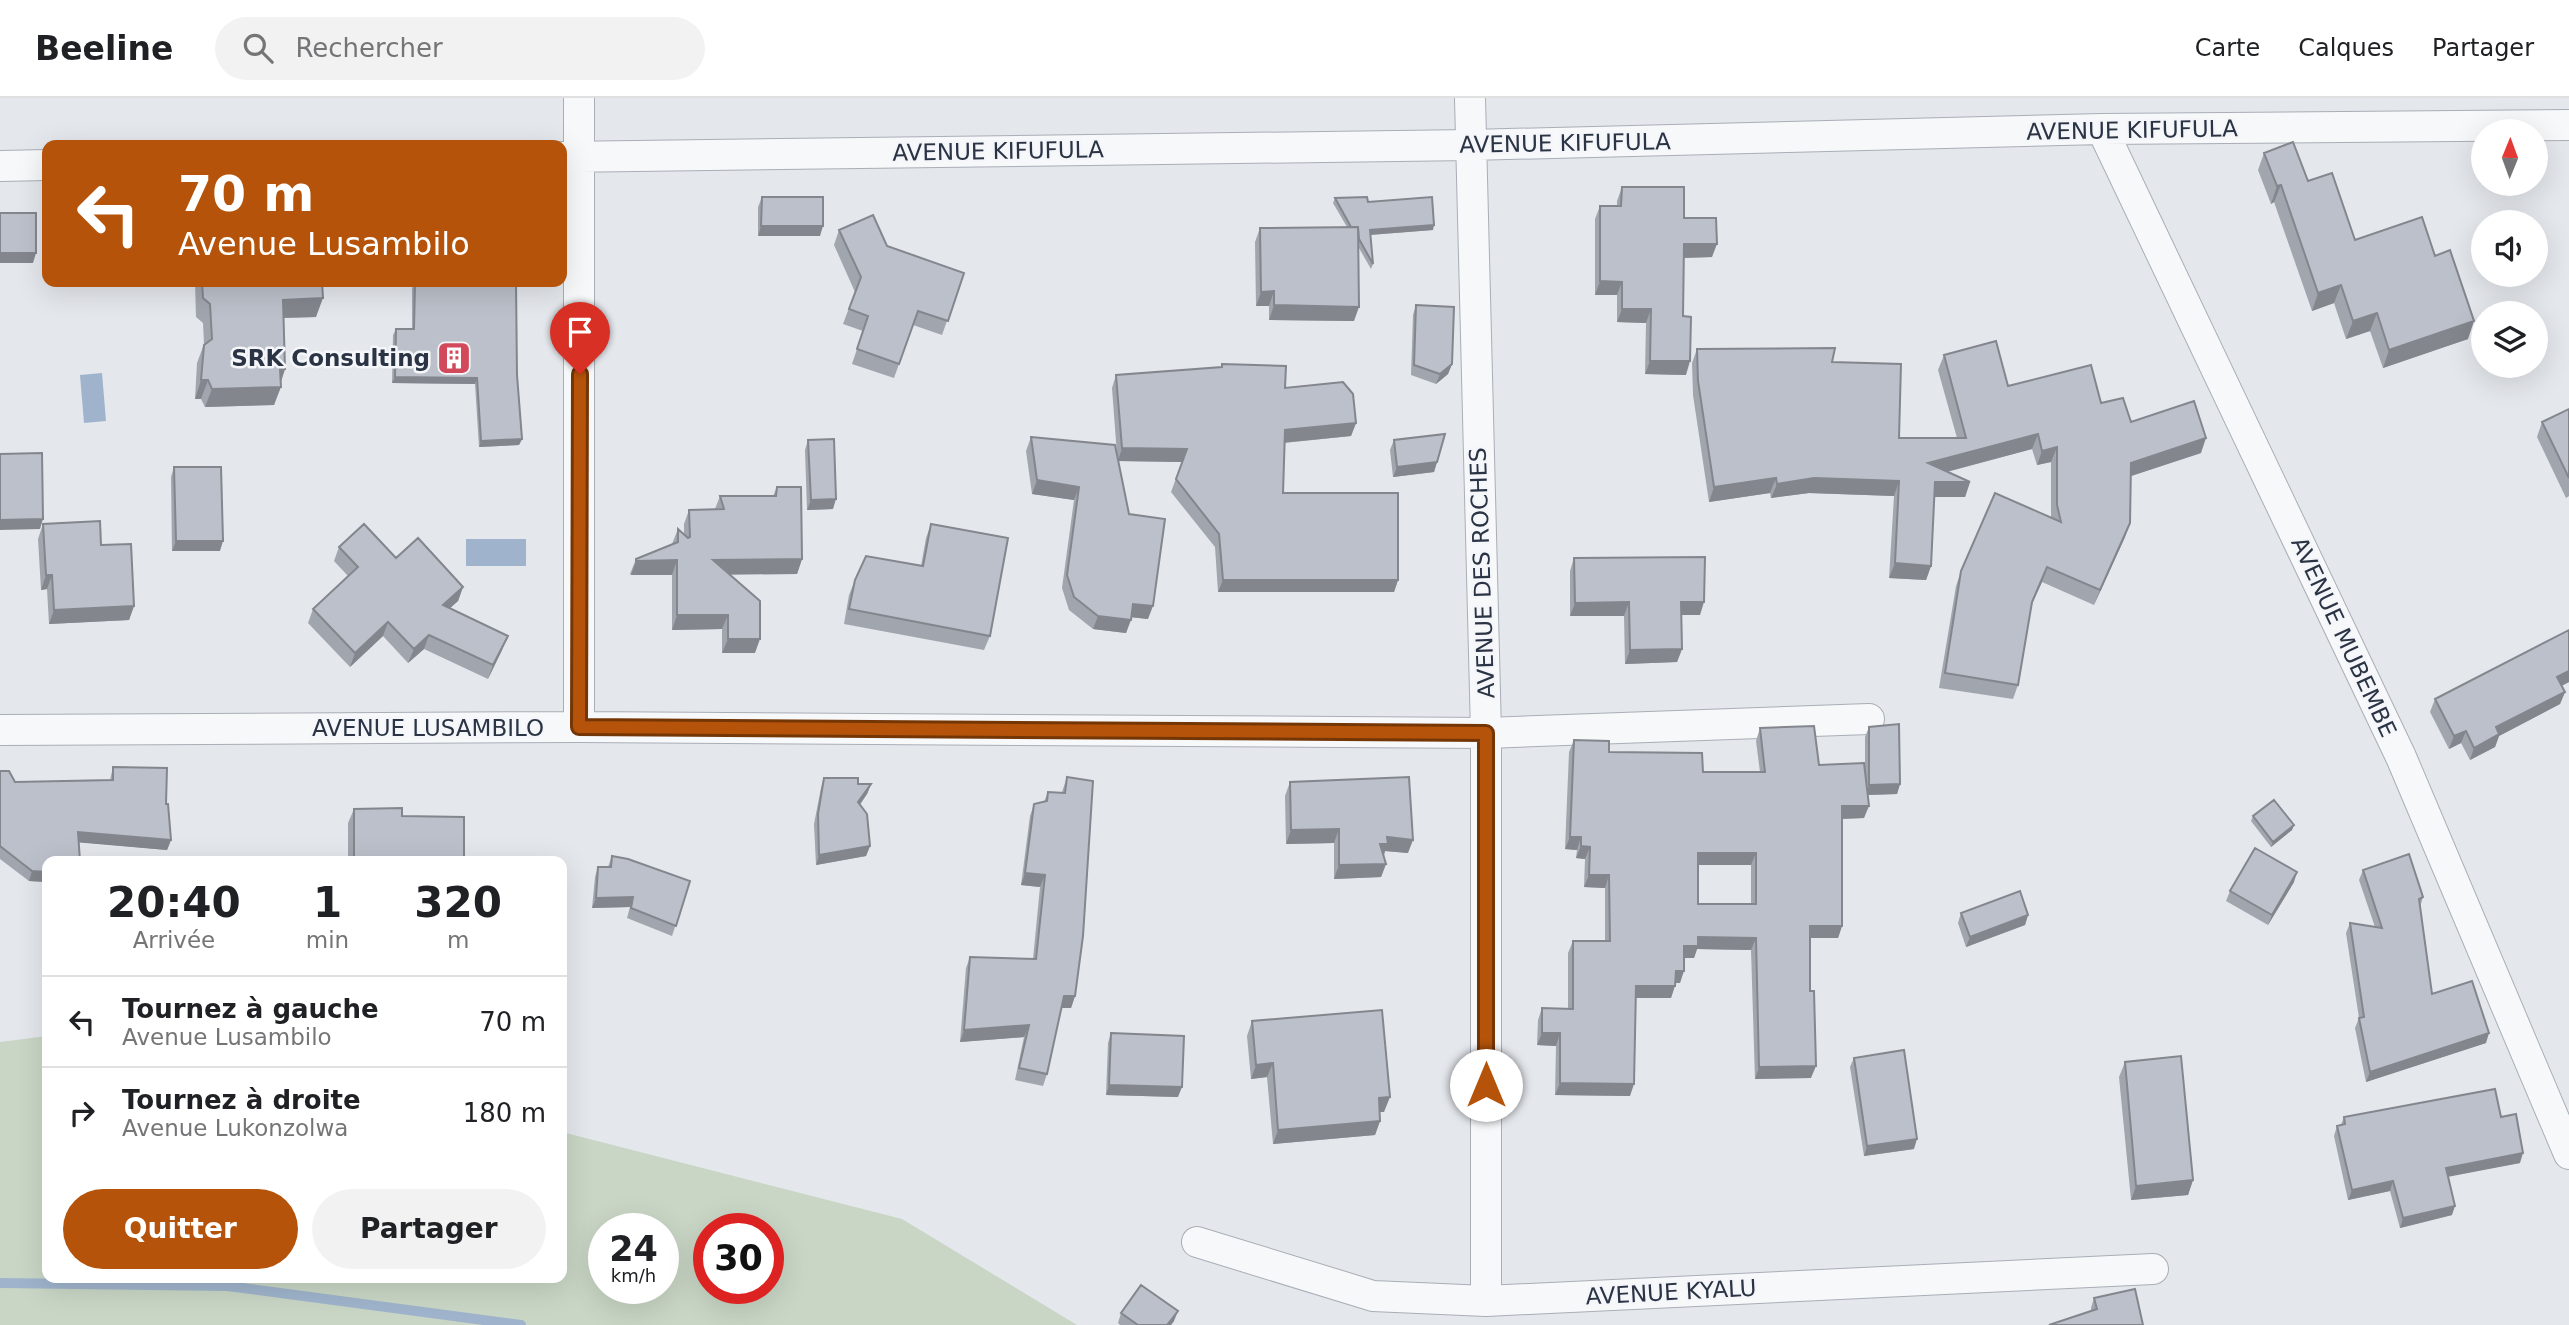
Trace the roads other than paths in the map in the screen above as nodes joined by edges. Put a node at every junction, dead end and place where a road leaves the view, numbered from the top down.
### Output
1 (579, 98) edge
2 (1470, 98) edge
3 (2569, 125) edge
4 (2102, 129) junction
5 (1470, 145) junction
6 (571, 157) edge
7 (42, 165) edge
8 (0, 166) edge
9 (1869, 719) dead end
10 (579, 727) junction
11 (0, 730) edge
12 (1486, 733) junction
13 (2569, 1153) edge
14 (1198, 1242) dead end
15 (2153, 1269) dead end
16 (1486, 1301) junction

1 - 6 street
2 - 5 street, AVENUE DES ROCHES
3 - 4 street, AVENUE KIFUFULA
4 - 5 street, AVENUE KIFUFULA
4 - 13 street, AVENUE MUBEMBE
5 - 6 street, AVENUE KIFUFULA
5 - 12 street, AVENUE DES ROCHES
6 - 10 street
7 - 8 street
9 - 12 street, AVENUE LUSAMBILO
10 - 11 street, AVENUE LUSAMBILO
10 - 12 street, AVENUE LUSAMBILO
12 - 16 street, AVENUE DES ROCHES
14 - 16 street, AVENUE KYALU
15 - 16 street, AVENUE KYALU

